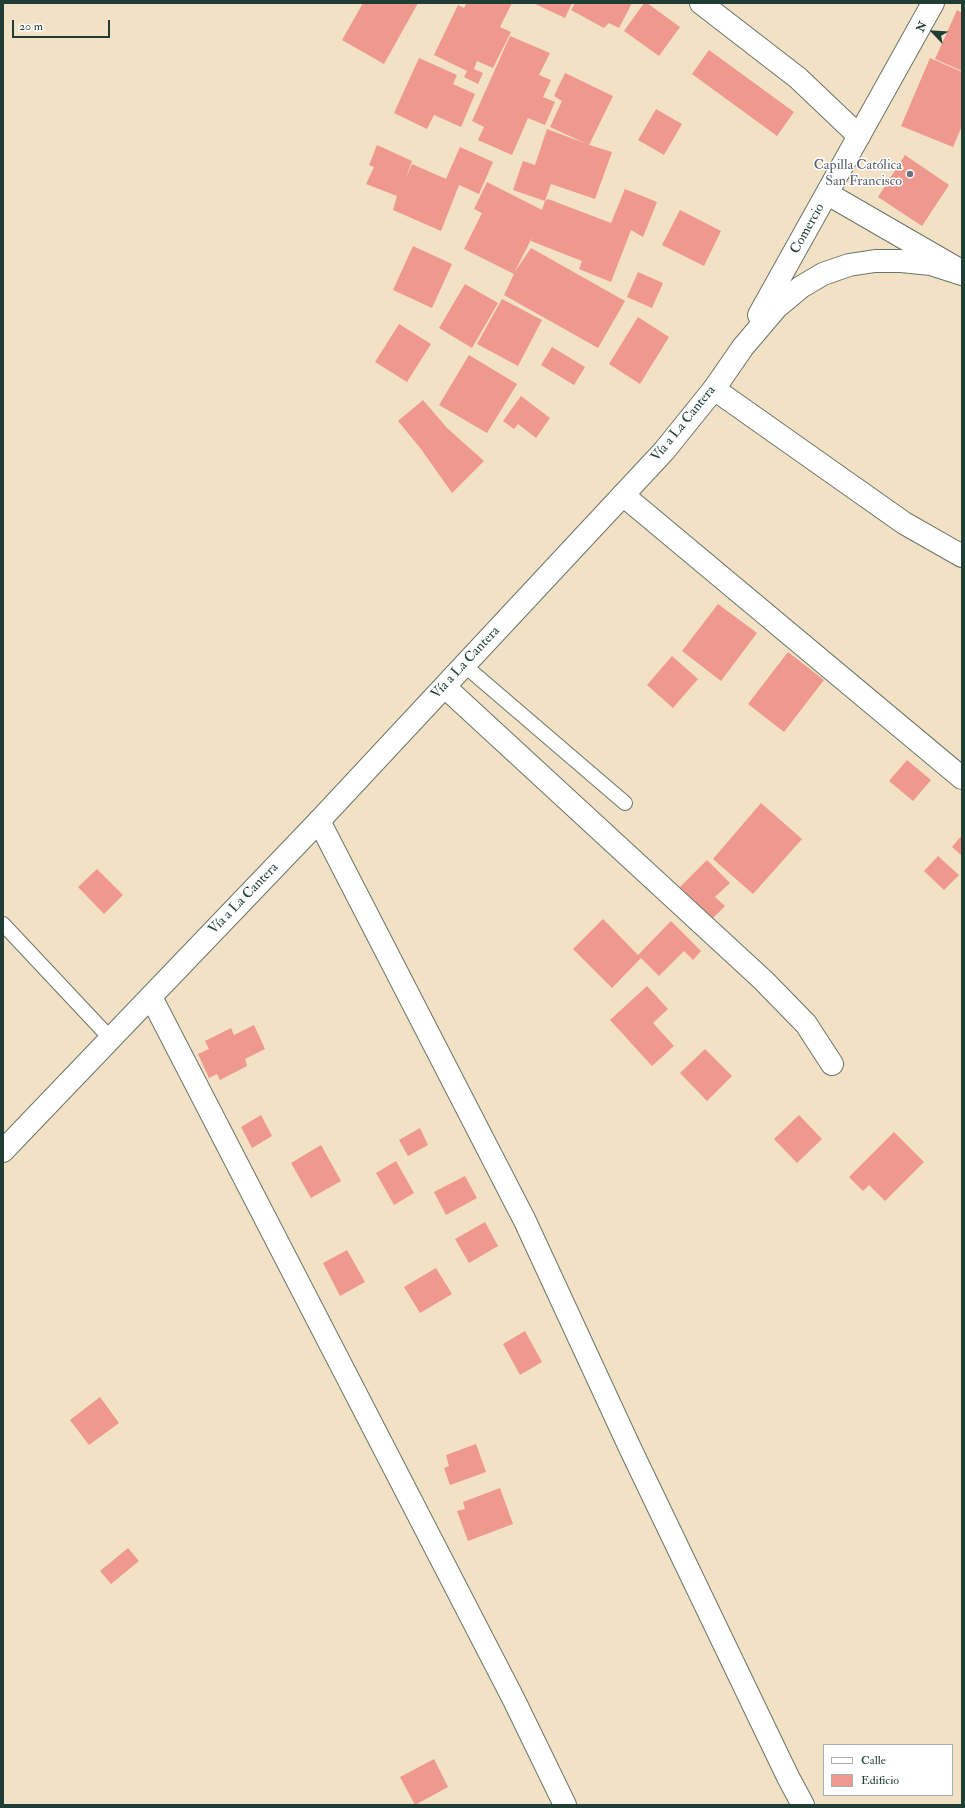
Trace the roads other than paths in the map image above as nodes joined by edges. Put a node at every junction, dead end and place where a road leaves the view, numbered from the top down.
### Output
1 (701, 3) edge
2 (933, 3) edge
3 (859, 136) junction
4 (828, 194) junction
5 (962, 272) edge
6 (714, 389) junction
7 (623, 495) junction
8 (962, 556) edge
9 (464, 665) junction
10 (445, 687) junction
11 (962, 778) edge
12 (625, 803) dead end
13 (319, 821) junction
14 (3, 924) edge
15 (151, 997) junction
16 (111, 1039) junction
17 (832, 1064) dead end
18 (3, 1151) edge
19 (565, 1805) edge
20 (803, 1805) edge

1 - 3 street
2 - 3 street, Comercio
3 - 4 street, Comercio
4 - 5 street
4 - 6 street, Comercio
5 - 6 street, Vía a La Cantera
6 - 7 street, Vía a La Cantera
6 - 8 street
7 - 9 street, Vía a La Cantera
7 - 11 street
9 - 10 street, Vía a La Cantera
9 - 12 lane
10 - 13 street, Vía a La Cantera
10 - 17 street
13 - 15 street, Vía a La Cantera
13 - 20 street
14 - 16 lane
15 - 16 street, Vía a La Cantera
15 - 19 street
16 - 18 street, Vía a La Cantera

